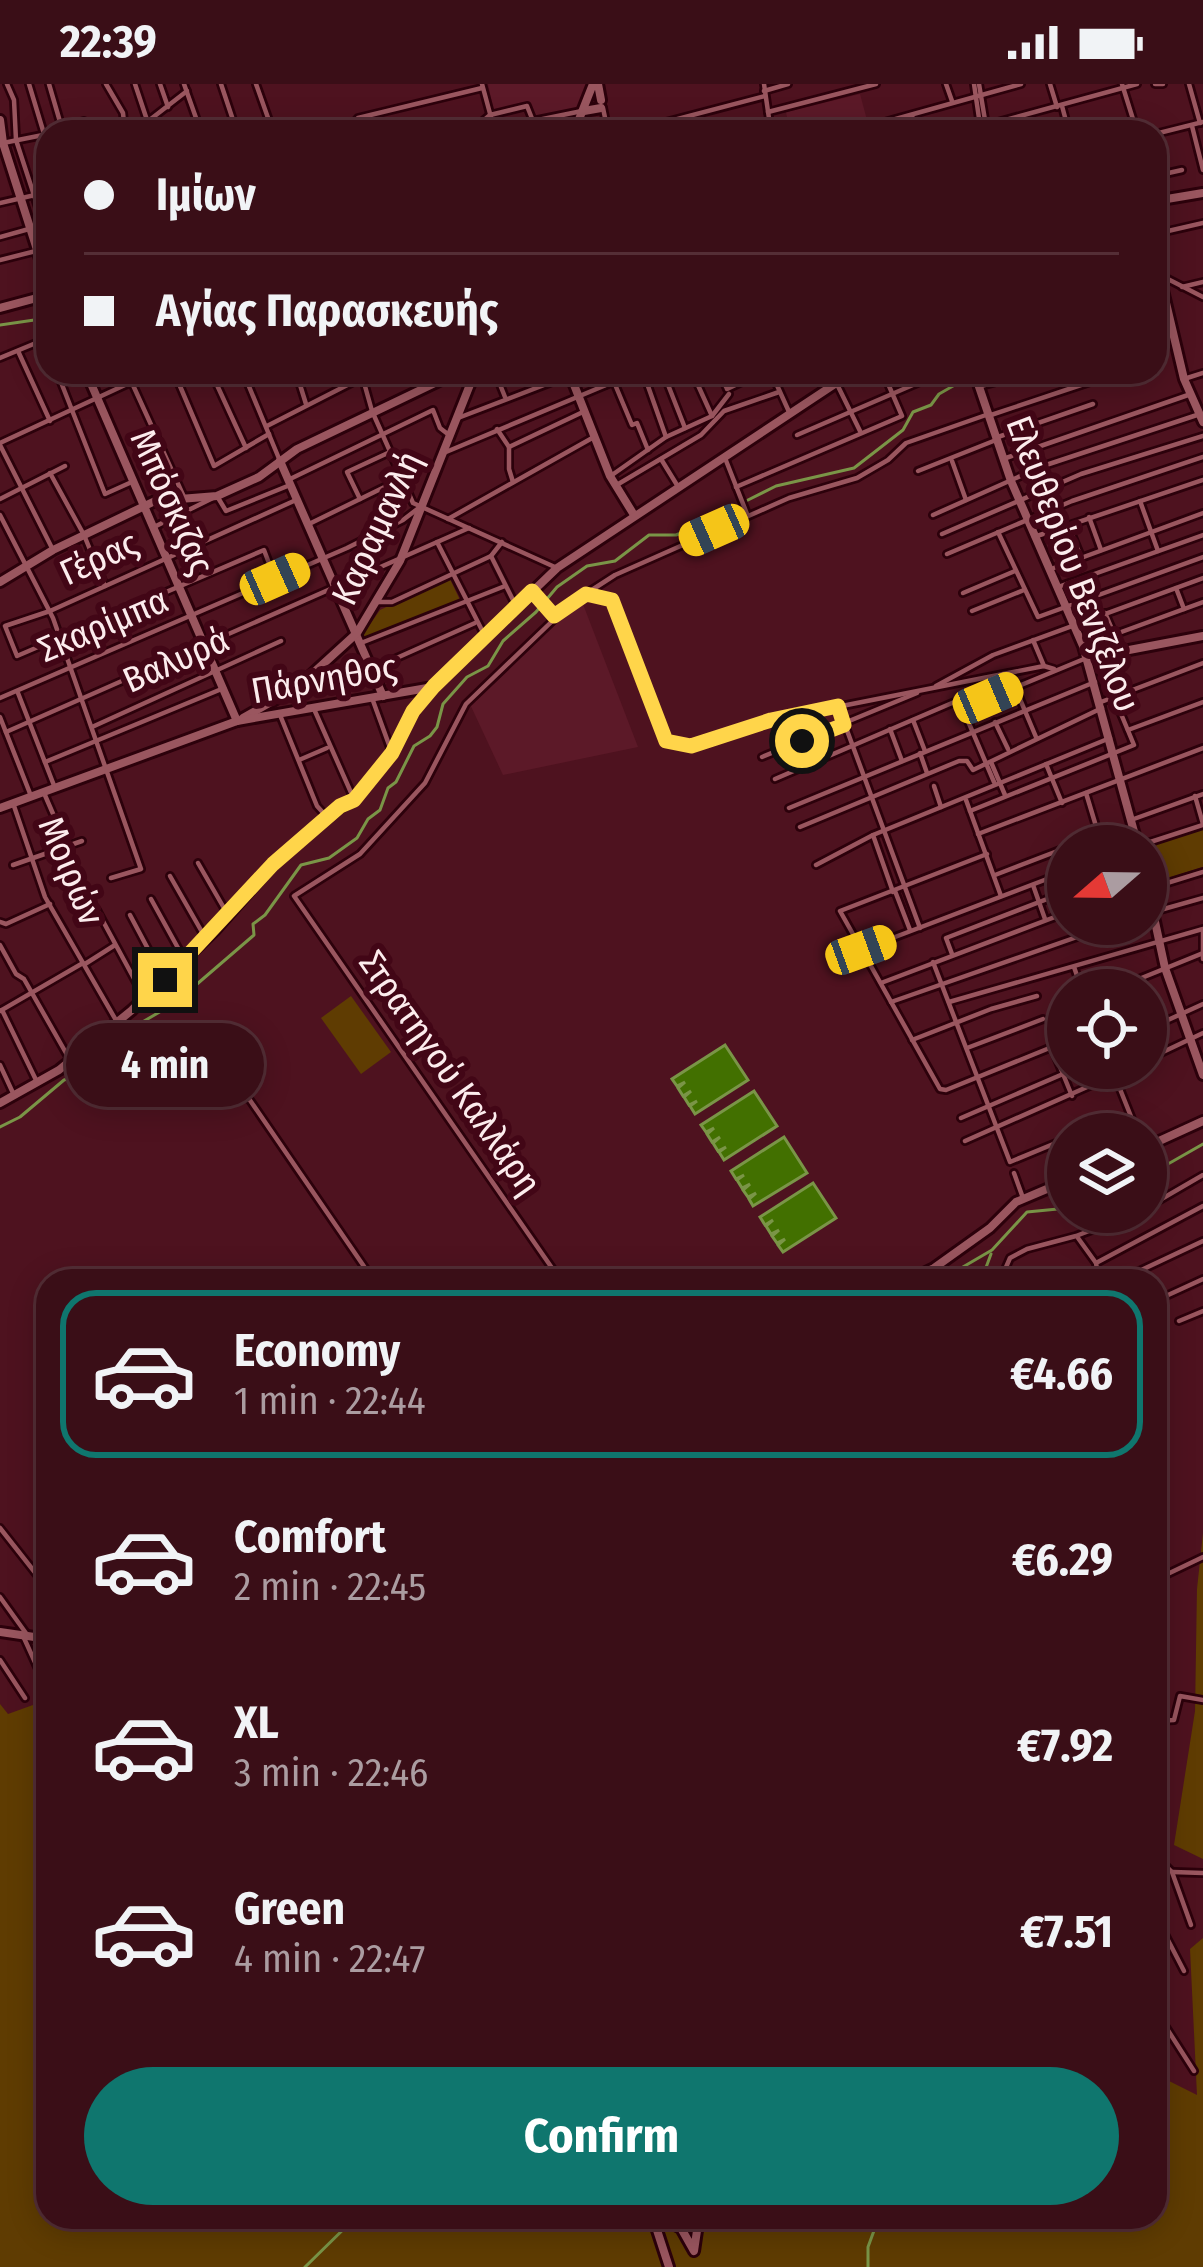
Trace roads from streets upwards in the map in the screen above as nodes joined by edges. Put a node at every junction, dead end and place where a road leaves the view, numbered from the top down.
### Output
1 (8, 84) edge
2 (29, 84) edge
3 (49, 84) edge
4 (106, 84) edge
5 (135, 84) edge
6 (160, 84) edge
7 (220, 84) edge
8 (256, 84) edge
9 (788, 84) edge
10 (876, 84) edge
11 (946, 84) edge
12 (976, 84) edge
13 (1022, 84) edge
14 (1050, 84) edge
15 (1137, 84) edge
16 (1189, 84) edge
17 (482, 86) edge
18 (1123, 86) edge
19 (185, 87) edge
20 (594, 87) edge
21 (764, 90) edge
22 (979, 95) junction
23 (952, 103) junction
24 (602, 106) junction
25 (168, 107) junction
26 (1059, 107) junction
27 (583, 111) junction
28 (768, 112) junction
29 (490, 115) junction
30 (912, 116) junction
31 (0, 120) edge
32 (43, 120) edge
33 (60, 120) edge
34 (125, 120) edge
35 (147, 120) joint
36 (197, 120) edge
37 (233, 120) edge
38 (269, 120) edge
39 (356, 120) edge
40 (484, 120) edge
41 (491, 120) edge
42 (534, 120) edge
43 (544, 120) edge
44 (579, 120) edge
45 (605, 120) edge
46 (667, 120) edge
47 (769, 120) edge
48 (896, 120) edge
49 (913, 120) edge
50 (985, 120) edge
51 (1014, 120) edge
52 (1064, 120) edge
53 (1133, 120) edge
54 (1199, 124) edge
55 (1167, 131) edge
56 (36, 136) edge
57 (16, 140) junction
58 (3, 143) junction
59 (5, 169) edge
60 (1182, 170) dead end
61 (1203, 170) edge
62 (1167, 173) edge
63 (1203, 193) edge
64 (35, 195) junction
65 (20, 196) junction
66 (36, 198) edge
67 (1167, 199) edge
68 (0, 202) edge
69 (1203, 224) edge
70 (30, 228) junction
71 (1167, 232) edge
72 (0, 237) edge
73 (36, 248) edge
74 (36, 251) edge
75 (0, 260) edge
76 (1167, 280) edge
77 (1203, 282) edge
78 (1182, 287) junction
79 (1203, 297) edge
80 (36, 298) edge
81 (0, 308) edge
82 (1167, 309) edge
83 (1168, 313) joint
84 (1173, 332) junction
85 (1167, 333) edge
86 (36, 343) edge
87 (18, 351) junction
88 (0, 358) edge
89 (1203, 373) edge
90 (1184, 379) junction
91 (62, 384) edge
92 (91, 384) edge
93 (123, 384) edge
94 (133, 384) edge
95 (179, 384) edge
96 (216, 384) edge
97 (248, 384) edge
98 (300, 384) edge
99 (344, 384) edge
100 (365, 384) edge
101 (438, 384) edge
102 (465, 384) edge
103 (499, 384) edge
104 (543, 384) edge
105 (574, 384) edge
106 (608, 384) edge
107 (615, 384) edge
108 (645, 384) edge
109 (668, 384) edge
110 (697, 384) edge
111 (725, 384) edge
112 (742, 384) edge
113 (776, 384) edge
114 (836, 384) joint
115 (888, 384) edge
116 (908, 384) edge
117 (986, 384) edge
118 (1084, 384) edge
119 (605, 385) joint
120 (978, 386) joint
121 (728, 392) junction
122 (779, 392) junction
123 (892, 393) junction
124 (1191, 394) junction
125 (579, 395) junction
126 (97, 397) junction
127 (506, 398) junction
128 (306, 404) junction
129 (1094, 404) dead end
130 (72, 408) junction
131 (735, 408) junction
132 (852, 410) junction
133 (372, 411) junction
134 (585, 411) junction
135 (790, 414) junction
136 (988, 415) junction
137 (712, 416) junction
138 (1201, 418) edge
139 (456, 419) junction
140 (50, 421) junction
141 (686, 428) junction
142 (497, 429) junction
143 (268, 430) junction
144 (860, 433) junction
145 (382, 434) junction
146 (449, 435) junction
147 (797, 435) dead end
148 (1203, 436) edge
149 (594, 437) junction
150 (666, 437) junction
151 (996, 439) junction
152 (0, 444) edge
153 (509, 447) junction
154 (245, 448) junction
155 (648, 450) junction
156 (390, 452) junction
157 (441, 455) junction
158 (1203, 457) edge
159 (725, 458) junction
160 (951, 458) junction
161 (661, 459) junction
162 (1003, 459) junction
163 (280, 461) junction
164 (64, 466) dead end
165 (918, 471) dead end
166 (50, 473) junction
167 (401, 478) junction
168 (1203, 480) edge
169 (134, 481) junction
170 (613, 481) junction
171 (1011, 481) junction
172 (289, 482) junction
173 (513, 482) junction
174 (736, 487) junction
175 (22, 488) junction
176 (680, 488) junction
177 (217, 496) junction
178 (184, 497) junction
179 (0, 499) edge
180 (359, 499) junction
181 (296, 500) junction
182 (967, 500) junction
183 (1019, 501) junction
184 (1140, 501) junction
185 (145, 506) junction
186 (420, 506) junction
187 (1203, 513) edge
188 (933, 514) dead end
189 (0, 515) edge
190 (634, 515) junction
191 (748, 515) junction
192 (1089, 518) junction
193 (448, 519) junction
194 (1027, 519) junction
195 (1068, 525) junction
196 (307, 526) junction
197 (154, 527) junction
198 (469, 528) junction
199 (1152, 531) junction
200 (998, 532) junction
201 (942, 534) dead end
202 (1203, 535) edge
203 (84, 536) junction
204 (1034, 537) junction
205 (437, 542) junction
206 (502, 542) junction
207 (53, 550) junction
208 (1101, 550) junction
209 (1157, 551) junction
210 (947, 554) dead end
211 (490, 556) junction
212 (166, 557) junction
213 (1081, 557) junction
214 (1203, 557) edge
215 (322, 558) junction
216 (400, 561) junction
217 (26, 566) junction
218 (557, 568) junction
219 (1050, 569) junction
220 (1016, 571) junction
221 (452, 575) junction
222 (1203, 578) edge
223 (275, 579) junction
224 (0, 582) edge
225 (335, 585) junction
226 (105, 586) junction
227 (506, 586) junction
228 (1058, 587) junction
229 (180, 588) junction
230 (1176, 588) junction
231 (1024, 590) junction
232 (535, 593) junction
233 (963, 593) dead end
234 (586, 594) junction
235 (464, 601) junction
236 (376, 602) junction
237 (1203, 602) edge
238 (517, 608) junction
239 (1066, 608) junction
240 (1184, 609) junction
241 (50, 610) junction
242 (972, 611) dead end
243 (1106, 613) junction
244 (192, 616) junction
245 (554, 616) junction
246 (475, 623) junction
247 (1076, 627) junction
248 (1114, 634) junction
249 (1203, 636) edge
250 (359, 638) junction
251 (486, 638) junction
252 (61, 639) junction
253 (1034, 640) junction
254 (281, 641) dead end
255 (11, 642) junction
256 (205, 644) junction
257 (0, 646) edge
258 (1083, 646) junction
259 (1087, 658) junction
260 (1203, 663) edge
261 (1044, 666) junction
262 (372, 669) junction
263 (1054, 669) junction
264 (72, 670) junction
265 (216, 672) junction
266 (1009, 673) junction
267 (1094, 682) junction
268 (434, 686) junction
269 (1015, 687) junction
270 (224, 688) junction
271 (931, 688) junction
272 (16, 691) junction
273 (919, 691) junction
274 (400, 694) junction
275 (384, 697) junction
276 (1114, 697) junction
277 (0, 698) edge
278 (372, 698) junction
279 (82, 699) junction
280 (1203, 701) edge
281 (1101, 705) junction
282 (838, 706) junction
283 (314, 709) junction
284 (963, 710) junction
285 (1024, 710) junction
286 (413, 711) junction
287 (280, 716) junction
288 (0, 717) edge
289 (913, 720) junction
290 (237, 721) junction
291 (30, 722) junction
292 (995, 722) junction
293 (844, 725) junction
294 (92, 727) junction
295 (890, 729) junction
296 (1128, 730) junction
297 (6, 732) junction
298 (972, 732) junction
299 (1036, 737) junction
300 (1110, 738) junction
301 (98, 742) junction
302 (851, 746) junction
303 (329, 748) junction
304 (1203, 748) edge
305 (1009, 751) junction
306 (922, 752) junction
307 (392, 753) junction
308 (1115, 753) junction
309 (762, 757) dead end
310 (299, 760) junction
311 (902, 760) junction
312 (45, 762) junction
313 (988, 762) junction
314 (1046, 764) junction
315 (106, 770) junction
316 (927, 773) junction
317 (863, 777) junction
318 (1052, 777) junction
319 (775, 779) dead end
320 (1123, 779) junction
321 (997, 783) junction
322 (934, 786) dead end
323 (56, 788) junction
324 (44, 793) junction
325 (1086, 793) junction
326 (2, 794) edge
327 (1203, 794) edge
328 (1005, 795) junction
329 (871, 796) junction
330 (1195, 796) junction
331 (31, 797) junction
332 (965, 798) junction
333 (354, 800) junction
334 (13, 803) junction
335 (1062, 803) junction
336 (941, 807) junction
337 (0, 808) edge
338 (788, 808) dead end
339 (970, 811) junction
340 (327, 817) junction
341 (1131, 820) junction
342 (1203, 824) edge
343 (1097, 825) edge
344 (1132, 825) edge
345 (800, 826) dead end
346 (885, 830) junction
347 (978, 834) junction
348 (873, 835) junction
349 (1167, 836) edge
350 (82, 841) dead end
351 (67, 846) junction
352 (986, 854) junction
353 (1047, 856) edge
354 (32, 858) junction
355 (198, 863) dead end
356 (13, 865) dead end
357 (816, 865) dead end
358 (1203, 872) edge
359 (995, 875) junction
360 (170, 876) dead end
361 (111, 878) dead end
362 (1047, 879) edge
363 (1167, 883) edge
364 (1032, 884) junction
365 (905, 887) junction
366 (894, 891) junction
367 (1001, 896) junction
368 (1203, 898) edge
369 (151, 899) dead end
370 (1047, 899) edge
371 (1039, 902) junction
372 (50, 904) junction
373 (1167, 908) edge
374 (97, 910) dead end
375 (130, 915) dead end
376 (228, 915) junction
377 (1006, 915) junction
378 (1046, 919) joint
379 (2, 925) edge
380 (920, 928) junction
381 (1203, 930) edge
382 (1013, 931) junction
383 (910, 932) junction
384 (206, 939) junction
385 (1167, 939) edge
386 (0, 945) edge
387 (116, 945) junction
388 (1052, 945) edge
389 (1145, 945) edge
390 (1160, 945) edge
391 (861, 950) junction
392 (952, 954) junction
393 (1202, 956) edge
394 (185, 960) junction
395 (933, 962) junction
396 (84, 964) junction
397 (1074, 966) junction
398 (1166, 968) junction
399 (1075, 969) edge
400 (165, 980) junction
401 (880, 983) junction
402 (941, 983) junction
403 (32, 993) junction
404 (1037, 996) dead end
405 (145, 999) junction
406 (891, 1002) junction
407 (949, 1002) junction
408 (1203, 1004) edge
409 (1, 1011) edge
410 (1182, 1015) junction
411 (1043, 1018) dead end
412 (1167, 1021) edge
413 (117, 1022) junction
414 (957, 1023) junction
415 (1203, 1033) edge
416 (1191, 1039) junction
417 (208, 1040) dead end
418 (912, 1040) junction
419 (967, 1048) junction
420 (1047, 1049) edge
421 (1167, 1050) edge
422 (1200, 1059) edge
423 (70, 1060) junction
424 (0, 1065) edge
425 (1203, 1075) edge
426 (977, 1077) junction
427 (1047, 1077) edge
428 (38, 1083) junction
429 (1069, 1089) edge
430 (1086, 1089) edge
431 (1120, 1089) dead end
432 (1072, 1096) junction
433 (14, 1097) junction
434 (0, 1103) edge
435 (988, 1105) junction
436 (1130, 1113) edge
437 (961, 1118) dead end
438 (1203, 1121) edge
439 (997, 1127) junction
440 (1167, 1137) edge
441 (965, 1141) dead end
442 (1047, 1147) edge
443 (1014, 1173) dead end
444 (1203, 1175) edge
445 (1047, 1188) edge
446 (1167, 1196) edge
447 (1023, 1198) junction
448 (1203, 1206) edge
449 (1084, 1233) edge
450 (1076, 1236) junction
451 (1203, 1241) edge
452 (1096, 1262) junction
453 (366, 1269) edge
454 (553, 1269) edge
455 (932, 1269) edge
456 (1002, 1269) edge
457 (1097, 1269) edge
458 (1144, 1269) edge
459 (1203, 1280) edge
460 (1167, 1296) edge
461 (1203, 1311) edge
462 (1179, 1322) dead end
463 (0, 1528) edge
464 (1203, 1558) edge
465 (36, 1574) edge
466 (1167, 1574) edge
467 (0, 1597) edge
468 (0, 1632) edge
469 (27, 1638) junction
470 (36, 1638) edge
471 (0, 1660) edge
472 (36, 1661) edge
473 (25, 1698) dead end
474 (1203, 1700) edge
475 (1167, 1719) edge
476 (1167, 1867) edge
477 (1172, 1872) junction
478 (1203, 1873) edge
479 (1191, 1925) dead end
480 (1167, 1938) edge
481 (1184, 1971) dead end
482 (1167, 2029) edge
483 (1194, 2071) dead end
484 (657, 2229) edge
485 (682, 2229) edge
486 (698, 2229) edge
487 (669, 2267) edge

1 - 57 street
2 - 32 street
3 - 33 street
4 - 34 street
5 - 35 street
6 - 25 street
7 - 37 street
8 - 38 street
9 - 21 street
10 - 28 street
11 - 23 street
12 - 22 street
13 - 22 street
14 - 26 street
15 - 18 street
16 - 54 street
17 - 29 street
17 - 39 street
18 - 26 street
18 - 53 street
19 - 25 street
19 - 36 street
20 - 24 street
20 - 27 street
21 - 28 street
21 - 46 street
22 - 23 street
22 - 50 street
23 - 30 street
24 - 27 street
24 - 45 street
25 - 35 street
26 - 51 street
26 - 52 street
27 - 43 street
27 - 44 street
28 - 47 street
29 - 40 street
29 - 41 street
29 - 42 street
30 - 48 street
30 - 49 street
31 - 58 street
54 - 55 street
54 - 61 street
56 - 57 street
57 - 58 street
57 - 64 street
58 - 59 street
59 - 65 street
60 - 62 street
63 - 67 street
64 - 65 street
64 - 66 street
65 - 68 street
65 - 70 street
69 - 71 street
70 - 72 street
70 - 73 street
74 - 75 street
76 - 78 street
77 - 78 street
78 - 79 street
80 - 81 street
82 - 83 street
83 - 84 street
84 - 85 street
84 - 90 street
86 - 87 street
87 - 88 street
87 - 140 street
89 - 90 street
90 - 124 street
91 - 130 street
92 - 126 street, Μπόσκιζας
93 - 126 street
94 - 178 street
95 - 154 street
96 - 154 street
97 - 143 street
98 - 128 street
99 - 128 street
100 - 133 street
101 - 133 street
102 - 139 street, Καραμανλή
103 - 127 street
104 - 127 street
105 - 125 street
106 - 119 street
107 - 155 street
108 - 150 street
109 - 141 street
110 - 137 street
111 - 121 street
112 - 121 street
113 - 122 street
114 - 132 street
114 - 135 street, Πάρνηθος
115 - 123 street
116 - 123 street
117 - 120 street
118 - 136 street
119 - 125 street
120 - 136 street, Ελευθερίου Βενιζέλου
121 - 131 street
121 - 137 street
122 - 131 street
122 - 135 street
123 - 132 street
123 - 144 street
124 - 138 street
124 - 162 street
125 - 134 street
125 - 142 street
126 - 130 street
126 - 169 street, Μπόσκιζας
127 - 139 street
128 - 143 street
129 - 151 street
130 - 140 street
130 - 169 street
131 - 161 street
132 - 144 street
132 - 147 street
133 - 145 street
133 - 163 street
134 - 149 street
134 - 153 street
135 - 159 street, Πάρνηθος
136 - 151 street, Ελευθερίου Βενιζέλου
136 - 191 street
137 - 141 street
138 - 171 street
139 - 146 street, Καραμανλή
140 - 152 street
141 - 150 street
142 - 153 street
142 - 157 street
143 - 154 street
143 - 163 street
144 - 174 street
145 - 146 street
145 - 156 street
145 - 172 street
146 - 157 street, Καραμανλή
148 - 183 street
149 - 170 street
149 - 173 street
150 - 155 street
151 - 160 street
151 - 162 street, Ελευθερίου Βενιζέλου
152 - 175 street
153 - 173 street
155 - 170 street
156 - 167 street
156 - 180 street
157 - 186 street, Καραμανλή
158 - 194 street
159 - 174 street
159 - 176 street, Πάρνηθος
160 - 165 street
160 - 182 street
161 - 170 street
161 - 176 street
162 - 171 street, Ελευθερίου Βενιζέλου
163 - 172 street
163 - 177 street
164 - 166 street
166 - 175 street
166 - 203 street
167 - 180 street
167 - 186 street
168 - 184 street
169 - 185 street, Μπόσκιζας
170 - 190 street
171 - 182 street
171 - 183 street, Ελευθερίου Βενιζέλου
172 - 177 street
172 - 181 street
173 - 193 street
174 - 191 street
175 - 179 street
175 - 207 street
176 - 190 street, Πάρνηθος
177 - 178 street
177 - 197 street
178 - 185 street
180 - 196 street
181 - 196 street
181 - 212 street, Γέρας
182 - 188 street
183 - 194 street, Ελευθερίου Βενιζέλου
183 - 201 street
184 - 192 street
184 - 199 street
185 - 197 street, Μπόσκιζας
185 - 203 street
186 - 193 street
186 - 215 street, Σκαρίμπα
186 - 216 street, Καραμανλή
187 - 199 street
189 - 217 street
190 - 218 street, Πάρνηθος
191 - 234 street
192 - 195 street
192 - 208 street
193 - 198 street
194 - 200 street
194 - 204 street, Ελευθερίου Βενιζέλου
195 - 204 street
195 - 213 street
196 - 215 street
197 - 212 street, Μπόσκιζας
198 - 205 street
198 - 206 street
199 - 208 street
199 - 209 street
200 - 210 street
200 - 220 street
202 - 209 street
203 - 207 street
203 - 226 street
204 - 219 street, Ελευθερίου Βενιζέλου
205 - 216 street
205 - 221 street
206 - 211 street
206 - 218 street
207 - 217 street
208 - 213 street
209 - 228 street
211 - 221 street
211 - 227 street
212 - 226 street, Γέρας
212 - 229 street, Μπόσκιζας
213 - 219 street
214 - 239 street
215 - 223 street, Σκαρίμπα
215 - 225 street
216 - 225 street
216 - 236 street, Καραμανλή
217 - 224 street
217 - 241 street
218 - 232 street, Πάρνηθος
219 - 228 street, Ελευθερίου Βενιζέλου
220 - 231 street
220 - 233 street
221 - 235 street
221 - 236 street
222 - 230 street
223 - 229 street
223 - 244 street, Σκαρίμπα
225 - 250 street
225 - 256 street
226 - 241 street, Γέρας
227 - 235 street
227 - 238 street
228 - 239 street, Ελευθερίου Βενιζέλου
229 - 244 street, Μπόσκιζας
229 - 252 street
230 - 240 street
230 - 243 street
231 - 239 street
231 - 242 street
232 - 238 street, Πάρνηθος
232 - 245 street
234 - 245 street
234 - 282 street
235 - 246 street
235 - 250 street
236 - 250 street, Καραμανλή
237 - 240 street
238 - 251 street, Πάρνηθος
239 - 247 street, Ελευθερίου Βενιζέλου
240 - 248 street
241 - 252 street
241 - 255 street, Γέρας
243 - 247 street
243 - 248 street
244 - 256 street, Μπόσκιζας
244 - 264 street, Σκαρίμπα
245 - 454 street, Στρατηγού Καλλάρη
246 - 251 street
246 - 262 street
247 - 253 street
247 - 258 street, Ελευθερίου Βενιζέλου
248 - 258 street
249 - 259 street
250 - 262 street
250 - 290 street, Καραμανλή
251 - 268 street, Πάρνηθος
252 - 255 street
252 - 264 street
253 - 261 street
253 - 271 street
254 - 265 street, Βαλυρά
255 - 257 street
256 - 265 street, Μπόσκιζας
256 - 279 street
258 - 259 street, Ελευθερίου Βενιζέλου
259 - 263 street
259 - 267 street, Ελευθερίου Βενιζέλου
260 - 276 street
261 - 263 street
261 - 266 street
262 - 275 street
263 - 269 street
264 - 272 street, Σκαρίμπα
264 - 279 street
265 - 270 street, Μπόσκιζας
265 - 294 street, Βαλυρά
266 - 269 street
266 - 271 street
267 - 281 street, Ελευθερίου Βενιζέλου
267 - 285 street
268 - 274 street, Πάρνηθος
268 - 286 street
269 - 284 street
269 - 285 street
270 - 290 street, Μπόσκιζας
270 - 301 street
271 - 273 street
272 - 277 street, Σκαρίμπα
272 - 291 street
273 - 282 street
273 - 293 street
274 - 275 street, Πάρνηθος
274 - 286 street
275 - 278 street, Πάρνηθος
276 - 281 street
276 - 296 street
278 - 283 street, Πάρνηθος
278 - 307 street
279 - 291 street
279 - 294 street
280 - 296 street
281 - 299 street
281 - 300 street, Ελευθερίου Βενιζέλου
282 - 293 street
283 - 287 street, Πάρνηθος
283 - 303 street
284 - 289 street
284 - 298 street
285 - 292 street
285 - 299 street
286 - 307 street
287 - 290 street, Πάρνηθος
287 - 310 street
288 - 297 street
289 - 295 street
289 - 306 street
290 - 315 street, Πάρνηθος
291 - 297 street
291 - 312 street
292 - 298 street
292 - 305 street
293 - 302 street
293 - 309 street
294 - 301 street
295 - 302 street
295 - 311 street
296 - 308 street
297 - 331 street
298 - 306 street
298 - 313 street
299 - 305 street
300 - 308 street, Ελευθερίου Βενιζέλου
300 - 314 street
301 - 312 street
301 - 315 street
302 - 317 street
302 - 319 street
303 - 310 street
303 - 333 street
304 - 320 street
305 - 313 street
306 - 311 street
306 - 316 street
307 - 333 street
308 - 318 street
308 - 320 street, Ελευθερίου Βενιζέλου
310 - 340 street
311 - 317 street
312 - 323 street
313 - 316 street
313 - 321 street
314 - 318 street
314 - 321 street
315 - 323 street, Πάρνηθος
315 - 361 street
316 - 329 street
317 - 329 street
317 - 338 street
318 - 328 street
318 - 335 street
320 - 325 street
320 - 341 street, Ελευθερίου Βενιζέλου
321 - 328 street
321 - 332 street
322 - 336 street
323 - 324 street, Πάρνηθος
324 - 331 street, Πάρνηθος
324 - 351 street
325 - 335 street
325 - 343 street
326 - 334 street
327 - 330 street
328 - 339 street
329 - 345 street
329 - 346 street
330 - 341 street
330 - 342 street
331 - 334 street, Πάρνηθος
332 - 336 street
332 - 339 street
333 - 340 street
334 - 337 street, Πάρνηθος
334 - 354 street, Μοιρών
335 - 347 street
336 - 346 street
339 - 347 street
340 - 376 street
341 - 344 street, Ελευθερίου Βενιζέλου
342 - 349 street
346 - 348 street
346 - 365 street
347 - 352 street
348 - 357 street
348 - 366 street
350 - 351 street
351 - 354 street
352 - 359 street
352 - 365 street
353 - 359 street
354 - 356 street
354 - 372 street, Μοιρών
355 - 376 street
358 - 363 street
359 - 367 street
360 - 384 street
362 - 364 street
364 - 367 street
364 - 371 street
365 - 366 street
365 - 380 street
366 - 383 street
366 - 391 street
367 - 380 street
368 - 373 street
369 - 394 street
370 - 371 street
371 - 377 street
371 - 378 street
372 - 379 street
372 - 396 street, Μοιρών
374 - 387 street
375 - 400 street
376 - 384 street
377 - 382 street
377 - 392 street
378 - 382 street
380 - 383 street
381 - 385 street
381 - 393 street
382 - 392 street
383 - 391 street
384 - 394 street
386 - 403 street
387 - 396 street
387 - 405 street
388 - 402 street
389 - 397 street
390 - 398 street
391 - 401 street
392 - 395 street
393 - 398 street
394 - 400 street
395 - 401 street
395 - 402 street
396 - 403 street
396 - 413 street, Μοιρών
397 - 399 street
397 - 407 street
398 - 410 street
400 - 405 street
401 - 406 street
402 - 406 street
402 - 407 street
403 - 409 street
403 - 423 street
404 - 414 street
405 - 413 street
406 - 418 street
407 - 414 street
408 - 410 street
409 - 428 street
410 - 412 street
410 - 416 street
411 - 419 street
413 - 423 street
414 - 418 street
414 - 419 street
415 - 416 street
416 - 421 street
416 - 422 street
417 - 453 street
418 - 426 street
419 - 426 street
420 - 426 street
422 - 425 street
423 - 428 street
424 - 433 street
426 - 435 street
427 - 435 street
428 - 433 street
429 - 432 street
430 - 432 street
431 - 436 street
432 - 439 street
433 - 434 street
435 - 437 street
435 - 439 street
438 - 440 street
439 - 441 street
439 - 442 street
443 - 447 street
444 - 446 street
445 - 447 street
447 - 455 street
448 - 452 street
449 - 450 street
450 - 452 street
450 - 456 street
451 - 458 street
452 - 457 street
459 - 460 street
461 - 462 street
463 - 465 street
464 - 466 street
467 - 469 street
468 - 469 street
469 - 470 street
469 - 472 street
471 - 473 street
474 - 475 street
476 - 477 street
477 - 478 street
477 - 479 street
480 - 481 street
482 - 483 street
484 - 487 street
485 - 486 street

